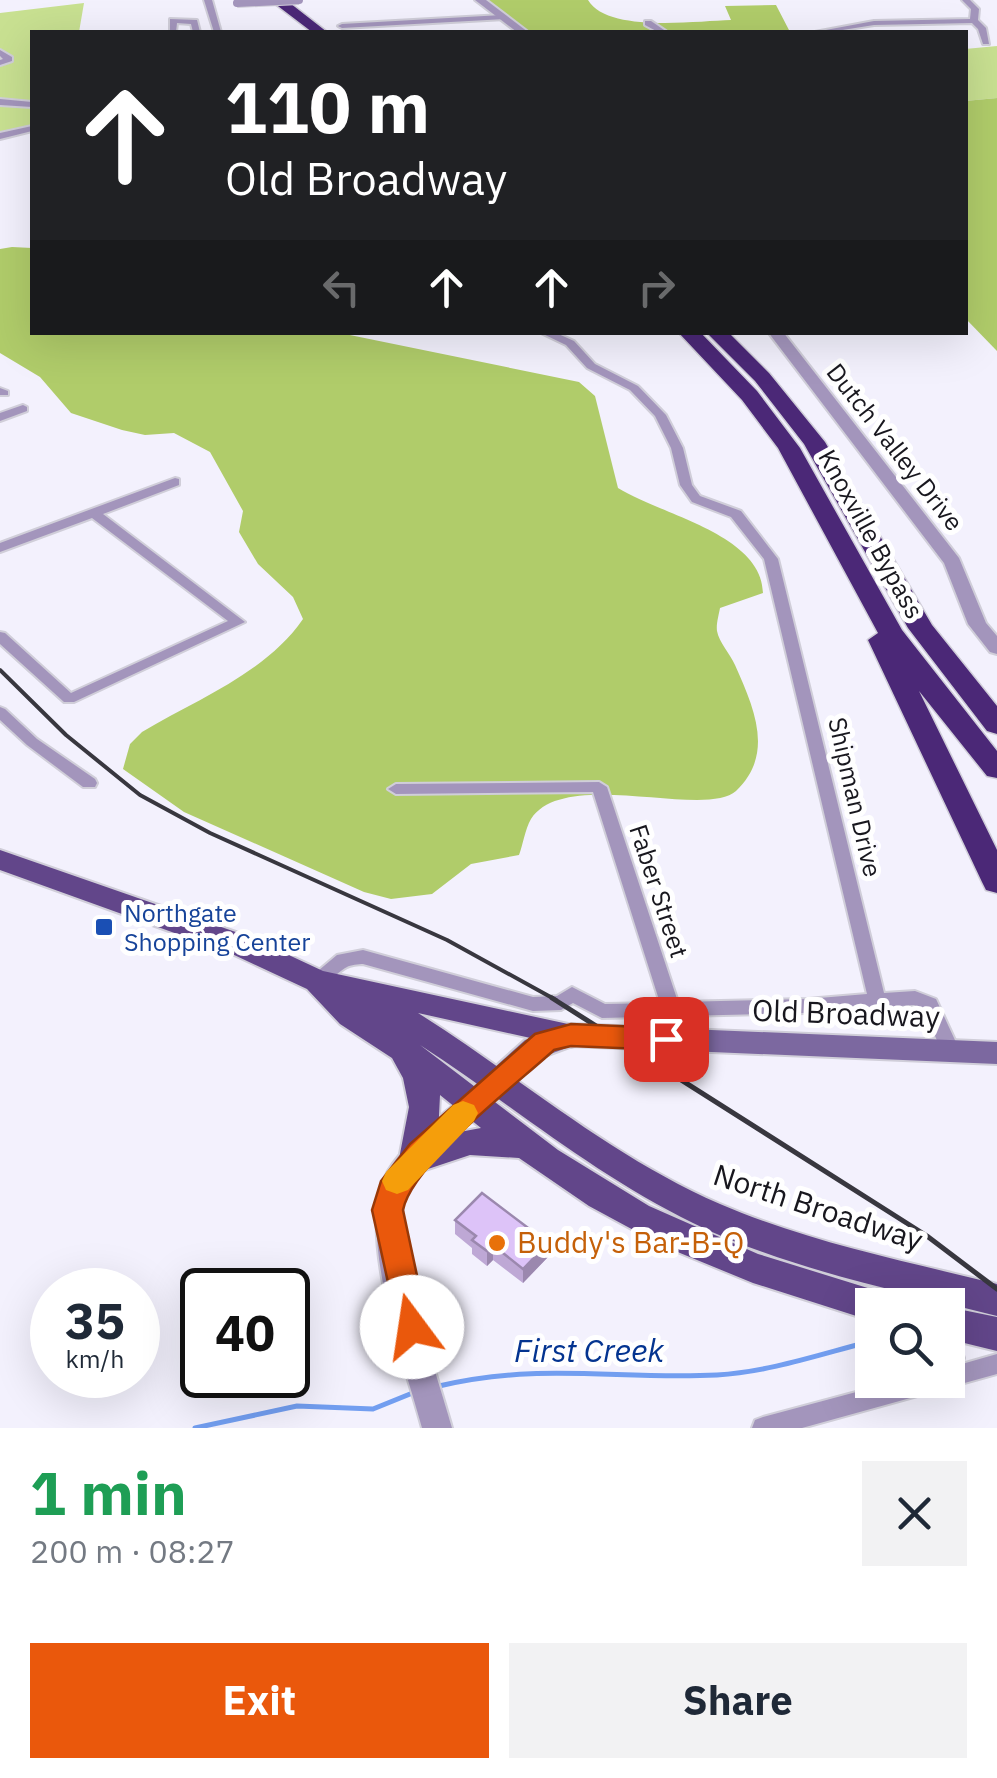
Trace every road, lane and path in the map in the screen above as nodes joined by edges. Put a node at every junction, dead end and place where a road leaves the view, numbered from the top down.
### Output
1 (259, 0) edge
2 (277, 0) edge
3 (299, 0) edge
4 (480, 0) edge
5 (966, 0) edge
6 (210, 2) edge
7 (876, 14) dead end
8 (502, 17) junction
9 (974, 21) junction
10 (648, 23) dead end
11 (888, 24) junction
12 (342, 26) dead end
13 (174, 30) edge
14 (196, 30) edge
15 (217, 30) edge
16 (298, 30) edge
17 (317, 30) edge
18 (520, 30) edge
19 (660, 30) edge
20 (836, 30) edge
21 (986, 42) dead end
22 (0, 52) edge
23 (0, 64) edge
24 (0, 102) edge
25 (30, 105) edge
26 (30, 129) edge
27 (0, 136) edge
28 (551, 335) edge
29 (691, 335) edge
30 (721, 335) edge
31 (724, 335) edge
32 (777, 335) edge
33 (23, 410) dead end
34 (0, 417) edge
35 (175, 482) dead end
36 (92, 512) junction
37 (0, 548) edge
38 (858, 578) junction
39 (0, 636) edge
40 (997, 648) edge
41 (997, 705) edge
42 (0, 712) edge
43 (997, 725) edge
44 (997, 768) edge
45 (89, 783) dead end
46 (396, 788) dead end
47 (0, 860) edge
48 (997, 882) edge
49 (318, 982) junction
50 (352, 987) junction
51 (877, 1000) junction
52 (672, 1010) junction
53 (571, 1035) junction
54 (394, 1043) junction
55 (951, 1051) junction
56 (997, 1053) edge
57 (486, 1093) junction
58 (527, 1144) junction
59 (416, 1159) junction
60 (904, 1288) edge
61 (855, 1299) edge
62 (997, 1300) edge
63 (965, 1303) edge
64 (965, 1316) edge
65 (997, 1334) edge
66 (997, 1364) edge
67 (965, 1371) edge
68 (873, 1398) edge
69 (435, 1418) edge
70 (763, 1428) edge

1 - 16 highway
2 - 17 highway
3 - 6 street, bridge
4 - 8 street
5 - 9 street
6 - 15 street
7 - 11 street
8 - 12 street
8 - 18 street
9 - 11 street
9 - 21 street
10 - 19 street
11 - 20 street
13 - 14 street
22 - 23 street
24 - 25 street
26 - 27 street
28 - 51 street, Shipman Drive
29 - 38 highway, Knoxville Bypass
30 - 43 highway, Knoxville Bypass
31 - 41 highway
32 - 40 street, Dutch Valley Drive
33 - 34 street
35 - 36 street
36 - 37 street
36 - 39 street
38 - 44 highway, Knoxville Bypass
38 - 48 highway
42 - 45 street
46 - 52 street, Faber Street
47 - 49 main road, North Broadway
49 - 50 main road, North Broadway
49 - 52 street
49 - 54 main road, North Broadway
50 - 53 main road
50 - 57 main road, North Broadway
51 - 52 street
51 - 55 street
53 - 55 main road, Old Broadway
53 - 57 main road, Old Broadway
54 - 57 main road, North Broadway
54 - 59 main road
55 - 56 main road, Old Broadway
57 - 58 main road, North Broadway
57 - 59 street
57 - 60 main road, North Broadway
58 - 59 main road
58 - 61 main road, North Broadway
59 - 69 street
62 - 63 main road, North Broadway
64 - 65 main road, North Broadway
66 - 67 street
68 - 70 street

